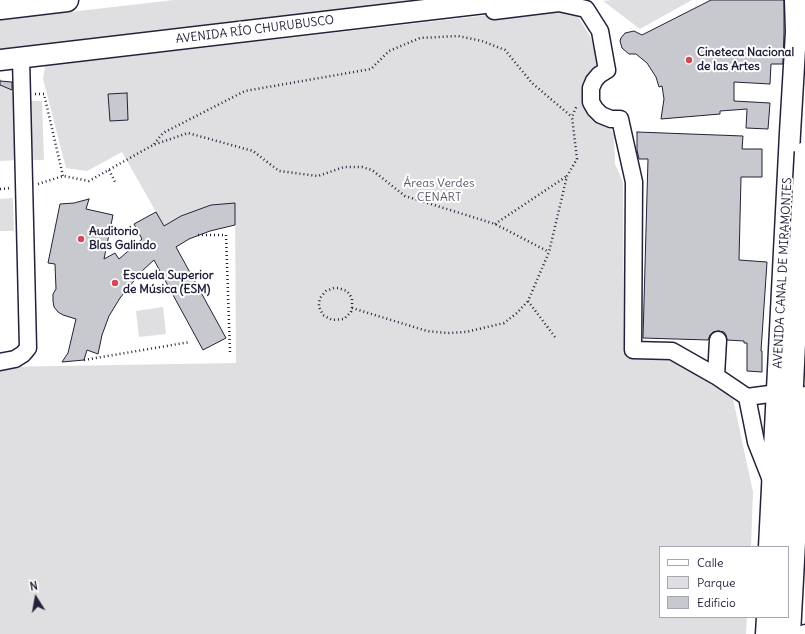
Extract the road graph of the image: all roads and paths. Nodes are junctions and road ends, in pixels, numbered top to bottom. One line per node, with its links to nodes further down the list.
1 (67, 0): 4 (highway)
2 (510, 0): 5 (main road, AVENIDA RÍO CHURUBUSCO)
3 (795, 0): 11 (main road, AVENIDA CANAL DE MIRAMONTES)
4 (0, 8)
5 (436, 9): 6 (main road, AVENIDA RÍO CHURUBUSCO); 8 (street)
6 (22, 58): 7 (main road, AVENIDA RÍO CHURUBUSCO); 9 (street)
7 (0, 60)
8 (591, 88): 10 (path); 33 (street)
9 (22, 95): 17 (path); 20 (street)
10 (572, 117): 12 (path); 18 (path)
11 (790, 133): 13 (main road); 15 (main road, AVENIDA CANAL DE MIRAMONTES)
12 (153, 145): 16 (path); 22 (path)
13 (805, 148)
14 (805, 152): 38 (main road, AVENIDA CANAL DE MIRAMONTES, bridge)
15 (797, 163): 35 (main road, AVENIDA CANAL DE MIRAMONTES)
16 (109, 170): 17 (path); 19 (path)
17 (63, 176): 20 (path)
18 (567, 176): 22 (path); 24 (path)
19 (116, 184)
20 (24, 188): 21 (path); 32 (street)
21 (0, 189)
22 (495, 224): 24 (path)
23 (198, 235): 30 (path)
24 (549, 252): 25 (path)
25 (528, 302): 26 (path); 27 (path)
26 (352, 308): 26 (path)
27 (555, 337)
28 (718, 340): 33 (street)
29 (190, 342): 31 (path)
30 (230, 352)
31 (84, 360)
32 (0, 362)
33 (716, 376): 37 (street)
34 (805, 382): 38 (main road)
35 (777, 393): 37 (street); 39 (main road, AVENIDA CANAL DE MIRAMONTES)
36 (805, 395): 42 (street)
37 (747, 397): 39 (street)
38 (792, 427): 41 (main road, AVENIDA CANAL DE MIRAMONTES)
39 (772, 481): 40 (main road, AVENIDA CANAL DE MIRAMONTES)
40 (770, 546)
41 (785, 546)
42 (793, 611): 45 (main road); 46 (street)
43 (767, 618): 44 (main road)
44 (766, 634)
45 (781, 634)
46 (792, 634)

